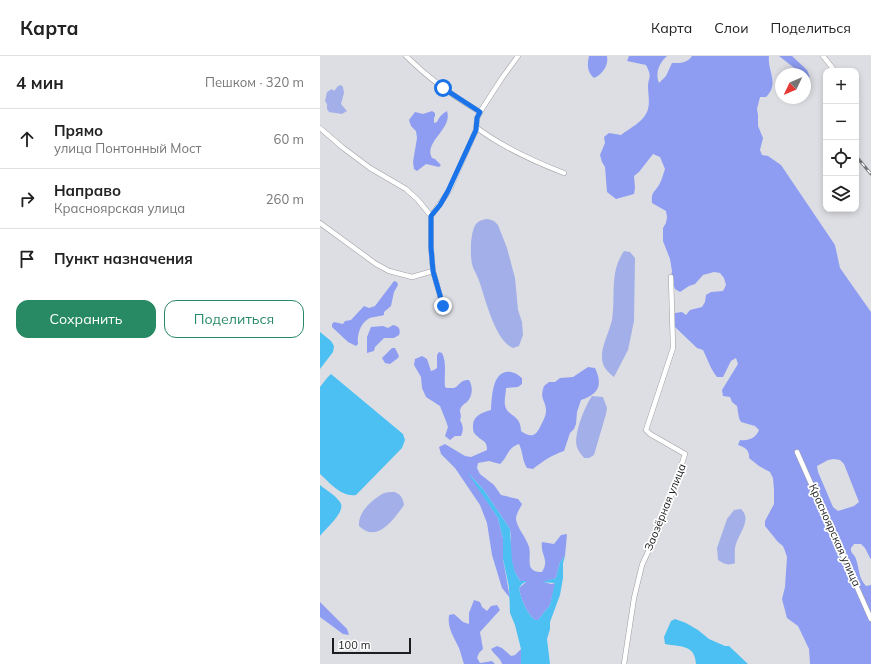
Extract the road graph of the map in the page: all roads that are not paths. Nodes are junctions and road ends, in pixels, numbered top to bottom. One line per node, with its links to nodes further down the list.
1 (406, 56): 5 (street)
2 (518, 56): 5 (street)
3 (823, 56): 4 (street)
4 (833, 68)
5 (480, 112): 7 (street)
6 (320, 128): 9 (street)
7 (477, 128): 8 (street); 9 (street)
8 (564, 173)
9 (431, 216): 11 (street)
10 (320, 223): 11 (street)
11 (433, 271): 13 (street)
12 (671, 277): 16 (street, Заозёрная улица)
13 (443, 306)
14 (797, 452): 15 (street, Красноярская улица)
15 (871, 619)
16 (624, 664)

